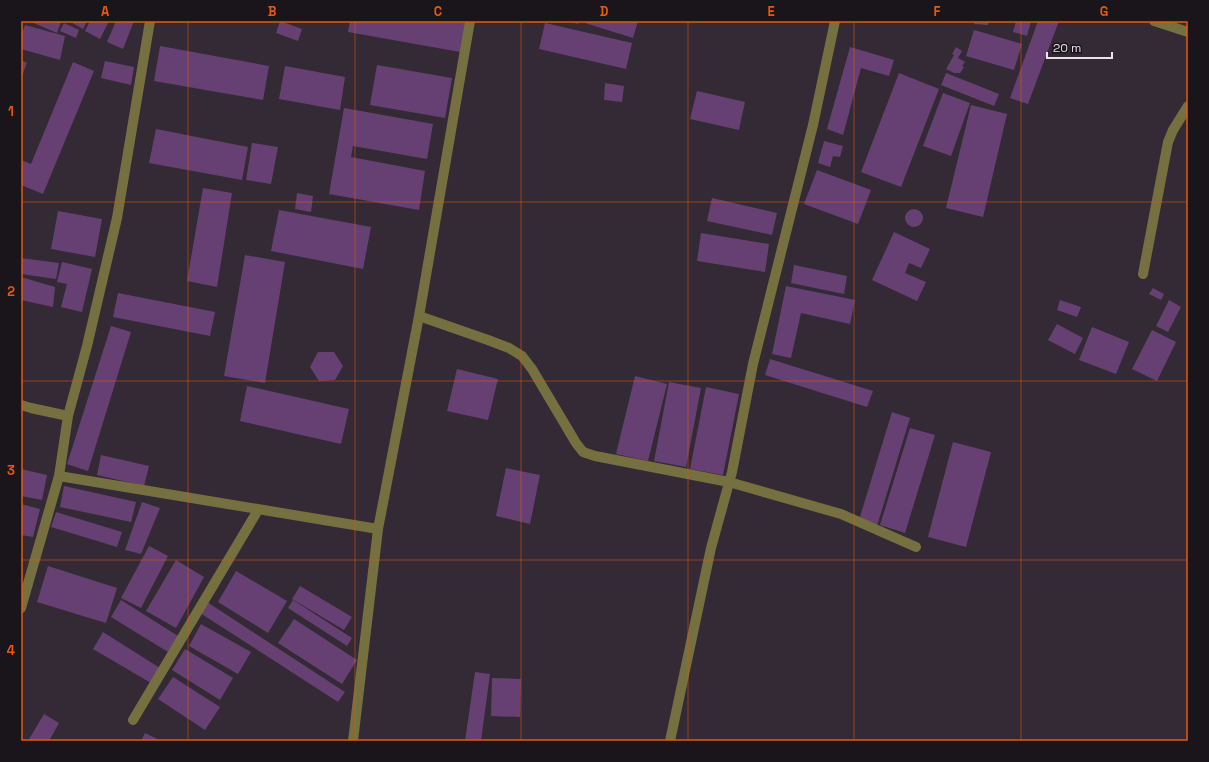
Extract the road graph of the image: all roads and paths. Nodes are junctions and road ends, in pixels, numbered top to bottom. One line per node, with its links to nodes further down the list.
1 (150, 21): 10 (street)
2 (470, 21): 8 (street)
3 (835, 21): 12 (street)
4 (1154, 21): 5 (street)
5 (1188, 32)
6 (1188, 106): 7 (street)
7 (1143, 274)
8 (420, 316): 12 (street); 14 (street)
9 (21, 405): 10 (street)
10 (68, 416): 11 (street)
11 (59, 476): 13 (street); 16 (street)
12 (729, 482): 15 (street); 19 (street)
13 (258, 510): 14 (street); 17 (street)
14 (378, 529): 18 (street)
15 (916, 547)
16 (21, 608)
17 (132, 720)
18 (353, 741)
19 (670, 741)

